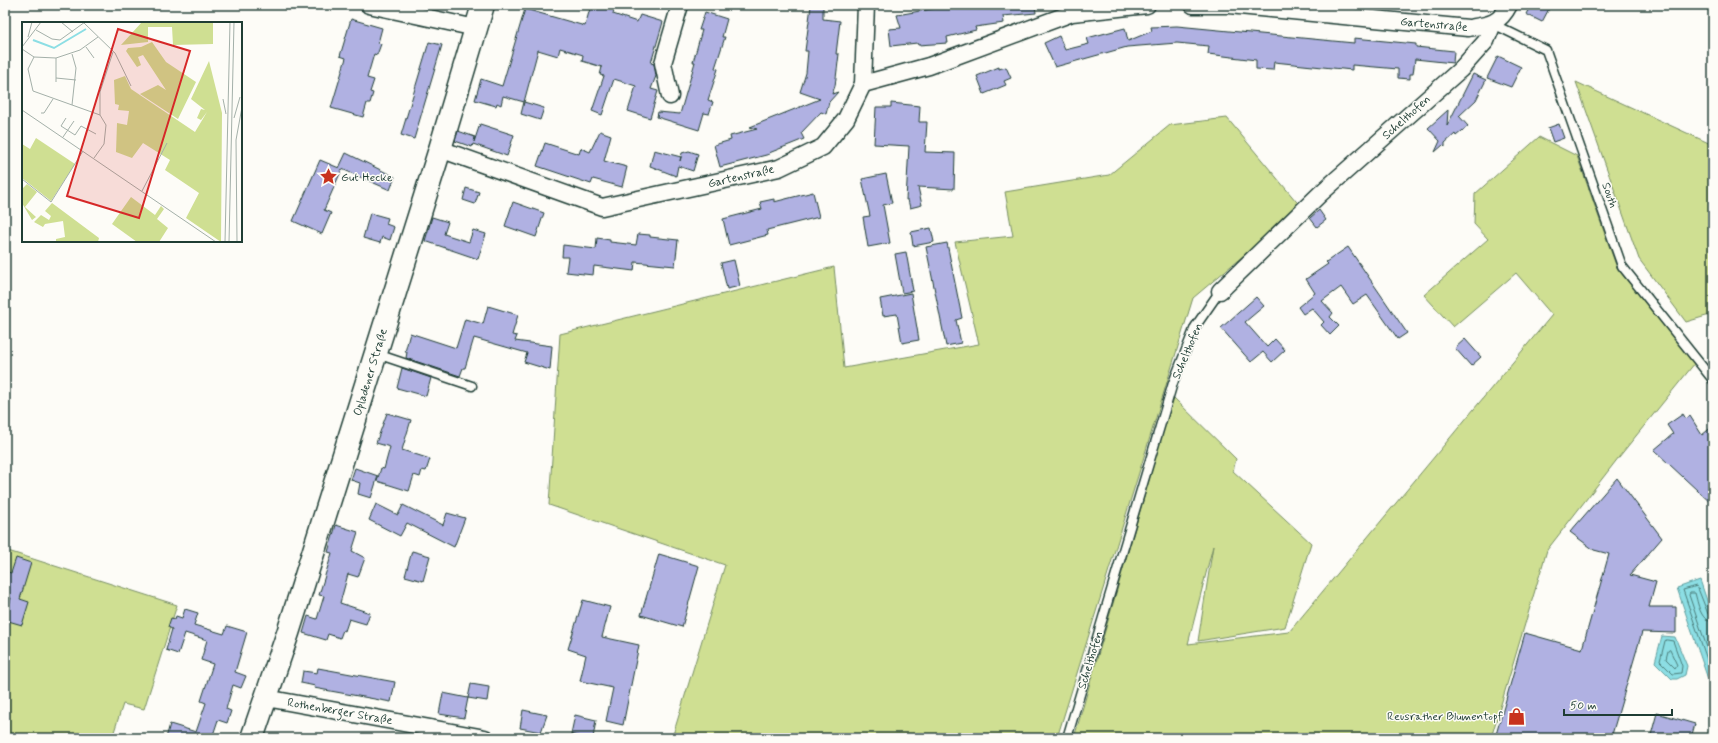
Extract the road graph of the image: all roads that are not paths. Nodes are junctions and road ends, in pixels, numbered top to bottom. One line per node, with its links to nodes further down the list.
1 (369, 5): 11 (street)
2 (483, 5): 11 (main road, Opladener Straße)
3 (680, 5): 13 (street)
4 (866, 5): 12 (street)
5 (1147, 5): 9 (street)
6 (1193, 5): 7 (street, Gartenstraße)
7 (1229, 5): 10 (street, Gartenstraße)
8 (1509, 5): 10 (street)
9 (1072, 9): 12 (street)
10 (1493, 24): 15 (street, Schelthofen); 17 (lane, South)
11 (476, 28): 14 (main road, Opladener Straße)
12 (863, 84): 14 (street, Gartenstraße)
13 (670, 96)
14 (440, 149): 16 (main road, Opladener Straße)
15 (1220, 291): 22 (lane, Schelthofen)
16 (376, 354): 18 (lane); 19 (main road, Opladener Straße)
17 (1713, 380)
18 (472, 386)
19 (266, 698): 20 (main road, Opladener Straße); 21 (street, Rothenberger Straße)
20 (252, 738)
21 (485, 738)
22 (1067, 738)

